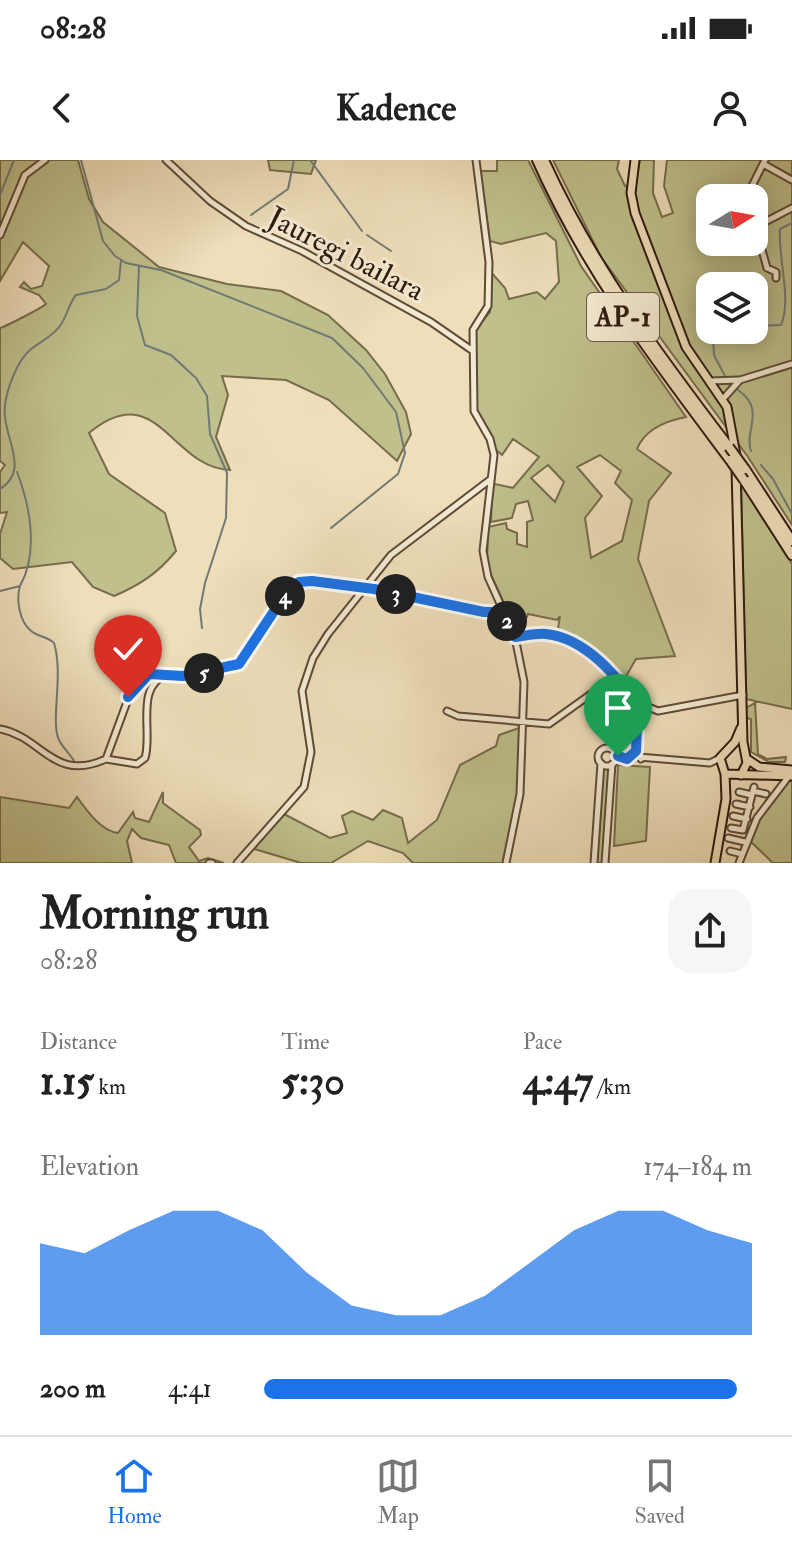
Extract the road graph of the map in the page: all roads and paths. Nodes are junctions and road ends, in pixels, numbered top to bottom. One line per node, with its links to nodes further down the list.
1 (45, 160): 12 (street)
2 (166, 160): 15 (street, Jauregi bailara)
3 (476, 160): 15 (street)
4 (537, 160): 22 (highway, AP-1, bridge)
5 (544, 160): 21 (highway, AP-1, bridge)
6 (633, 162): 18 (main road)
7 (765, 163): 8 (street); 9 (street)
8 (792, 180)
9 (754, 184)
10 (792, 208): 11 (street)
11 (768, 220)
12 (0, 235)
13 (764, 256): 14 (street)
14 (776, 278)
15 (473, 351): 20 (street)
16 (792, 364): 17 (street)
17 (740, 380): 18 (street); 19 (street)
18 (710, 381): 19 (main road)
19 (723, 399): 28 (main road)
20 (492, 479): 23 (street); 24 (street)
21 (792, 541)
22 (792, 555)
23 (365, 588): 24 (street); 26 (street); 60 (street)
24 (503, 612): 25 (street)
25 (515, 637): 27 (street); 31 (street)
26 (169, 675): 38 (street); 38 (street)
27 (617, 684): 29 (street); 31 (street)
28 (743, 695): 29 (street); 32 (main road)
29 (642, 706): 35 (street)
30 (447, 711): 31 (street)
31 (525, 722): 61 (street)
32 (743, 723): 34 (main road); 36 (main road)
33 (0, 729): 38 (street)
34 (729, 749): 36 (main road); 37 (main road)
35 (636, 751): 39 (street); 40 (street)
36 (746, 757): 44 (main road); 46 (main road)
37 (720, 758): 42 (street); 43 (main road)
38 (106, 759)
39 (618, 759): 40 (street); 41 (street); 41 (street); 63 (street)
40 (642, 760): 42 (street)
41 (601, 763): 62 (street)
42 (710, 763): 43 (street)
43 (724, 773): 46 (main road); 51 (main road)
44 (791, 774): 45 (main road); 47 (street)
45 (772, 775): 46 (main road); 47 (street)
46 (739, 776): 51 (main road)
47 (779, 785): 50 (street)
48 (753, 791): 49 (street); 50 (street); 53 (street)
49 (739, 792)
50 (768, 796): 53 (street); 57 (street)
51 (726, 799): 64 (main road)
52 (736, 804): 53 (street)
53 (748, 814): 54 (street); 55 (street)
54 (733, 816)
55 (731, 828)
56 (728, 838): 57 (street)
57 (745, 842): 59 (street)
58 (730, 851): 59 (street)
59 (742, 854): 65 (street)
60 (237, 863)
61 (506, 863)
62 (594, 863)
63 (605, 863)
64 (718, 863)
65 (739, 863)

